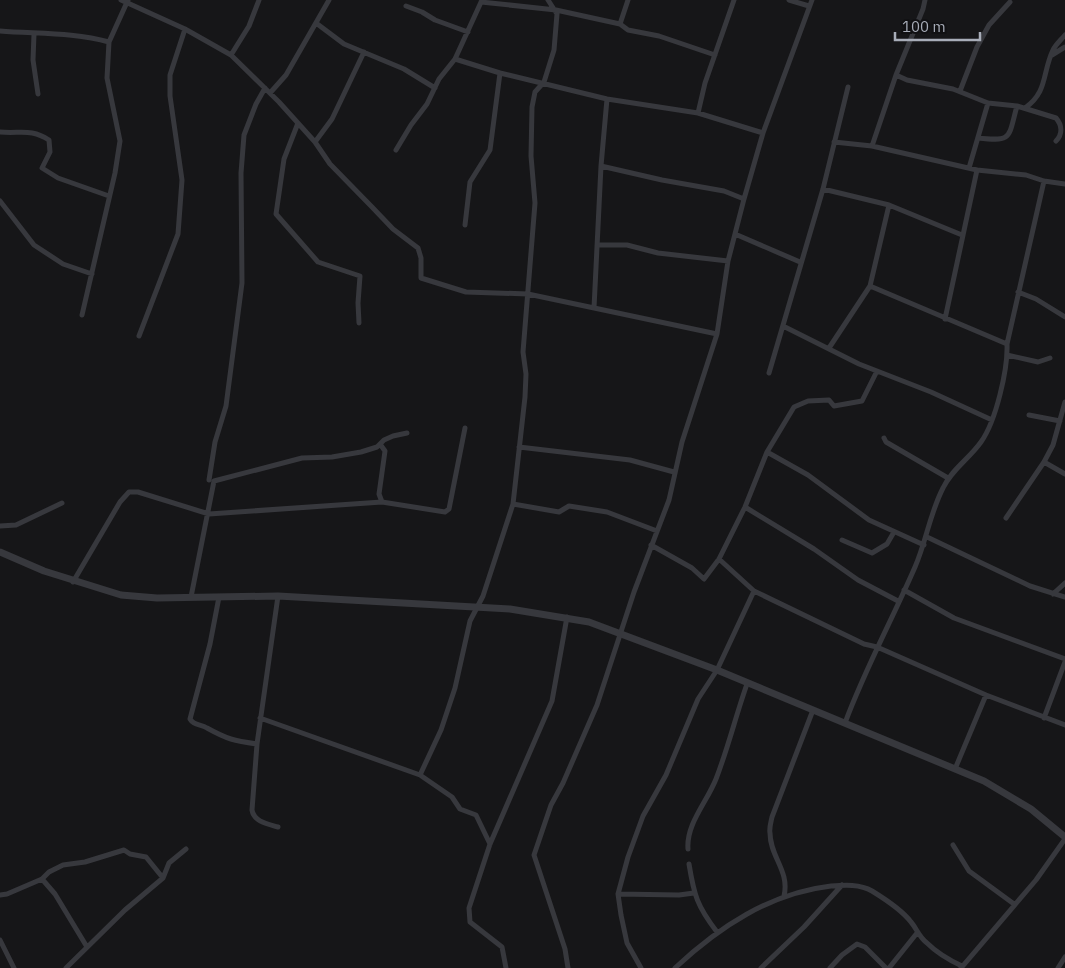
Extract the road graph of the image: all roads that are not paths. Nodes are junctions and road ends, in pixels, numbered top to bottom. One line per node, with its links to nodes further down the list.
1 (120, 0): 11 (street)
2 (259, 0): 26 (street)
3 (329, 0): 16 (street)
4 (548, 0): 15 (street)
5 (628, 0): 17 (street)
6 (734, 0): 27 (street)
7 (789, 0): 14 (street)
8 (812, 0): 14 (street)
9 (925, 0): 31 (street)
10 (481, 1): 15 (street); 20 (street)
11 (127, 2): 18 (street); 23 (street)
12 (1010, 2): 36 (street)
13 (406, 6): 20 (street)
14 (810, 6): 46 (street)
15 (556, 10): 17 (street); 32 (street)
16 (316, 22): 25 (street); 37 (street)
17 (620, 24): 27 (street)
18 (185, 28): 26 (street); 80 (street)
19 (0, 31): 21 (street)
20 (468, 32): 29 (street)
21 (34, 34): 23 (street); 38 (street)
22 (1065, 35): 28 (street)
23 (109, 42): 59 (street)
24 (1065, 47): 28 (street)
25 (364, 52): 35 (street); 49 (street)
26 (231, 55): 34 (street)
27 (715, 55): 43 (street)
28 (1050, 58): 42 (street)
29 (454, 59): 30 (street); 35 (street)
30 (500, 73): 32 (street); 63 (street)
31 (896, 75): 36 (street); 51 (street)
32 (544, 82): 39 (street); 72 (street)
33 (848, 87): 50 (street)
34 (265, 88): 37 (street); 101 (street)
35 (435, 88): 52 (street)
36 (960, 91): 40 (street)
37 (270, 92): 44 (street)
38 (38, 94)
39 (607, 99): 43 (street); 53 (street)
40 (988, 103): 41 (street); 47 (street)
41 (1017, 106): 42 (street); 47 (street)
42 (1025, 108): 48 (street)
43 (698, 112): 46 (street)
44 (298, 123): 49 (street); 77 (street)
45 (0, 132): 59 (street)
46 (763, 133): 60 (street)
47 (978, 138): 54 (street)
48 (1056, 141)
49 (315, 142): 72 (street)
50 (834, 142): 51 (street); 58 (street)
51 (872, 146): 54 (street)
52 (396, 150)
53 (601, 166): 60 (street); 66 (street)
54 (969, 168): 55 (street)
55 (977, 170): 56 (street); 65 (street)
56 (1044, 181): 57 (street); 71 (street)
57 (1065, 184)
58 (823, 189): 62 (street); 68 (street)
59 (109, 196): 69 (street)
60 (744, 198): 64 (street)
61 (0, 201): 69 (street)
62 (888, 205): 65 (street); 70 (street)
63 (465, 226)
64 (735, 234): 67 (street); 68 (street)
65 (962, 235): 76 (street)
66 (597, 245): 67 (street); 73 (street)
67 (728, 261): 79 (street)
68 (800, 262): 78 (street)
69 (92, 274): 74 (street)
70 (870, 286): 76 (street); 82 (street)
71 (1018, 292): 75 (street); 81 (street)
72 (528, 294): 73 (street); 95 (street)
73 (594, 308): 79 (street)
74 (82, 315)
75 (1065, 317)
76 (945, 319): 81 (street)
77 (359, 323)
78 (783, 326): 82 (street); 86 (street)
79 (716, 334): 98 (street)
80 (140, 336)
81 (1007, 344): 83 (street)
82 (830, 348): 85 (street)
83 (1007, 355): 84 (street); 89 (street)
84 (1050, 358)
85 (877, 371): 89 (street); 96 (street)
86 (770, 373)
87 (1065, 402): 90 (street)
88 (1029, 415): 90 (street)
89 (992, 420): 100 (street)
90 (1060, 421): 97 (street)
91 (465, 428): 102 (street)
92 (407, 433): 94 (street)
93 (884, 438): 100 (street)
94 (379, 446): 102 (street); 106 (street)
95 (520, 448): 98 (street); 104 (street)
96 (767, 452): 105 (street); 110 (street)
97 (1044, 462): 99 (street); 107 (street)
98 (674, 472): 109 (street)
99 (1065, 474)
100 (948, 478): 111 (street)
101 (209, 480)
102 (382, 502): 106 (street)
103 (62, 503): 108 (street)
104 (513, 504): 109 (street); 127 (street)
105 (745, 507): 116 (street); 126 (street)
106 (208, 514): 117 (street); 122 (street)
107 (1006, 518)
108 (0, 526)
109 (657, 531): 113 (street)
110 (894, 532): 112 (street); 114 (street)
111 (927, 537): 114 (street); 121 (street)
112 (842, 540)
113 (651, 545): 116 (street); 129 (street)
114 (924, 545): 119 (street)
115 (0, 552): 117 (street)
116 (719, 559): 120 (street)
117 (73, 582): 122 (street)
118 (1065, 583): 121 (street)
119 (904, 590): 126 (street); 131 (street)
120 (754, 591): 130 (street); 132 (street)
121 (1053, 594): 125 (street)
122 (191, 596): 124 (street)
123 (278, 596): 124 (street); 127 (street); 136 (street)
124 (219, 597): 140 (street)
125 (1065, 597)
126 (898, 601): 130 (street)
127 (476, 608): 128 (street); 142 (street)
128 (567, 617): 129 (street); 145 (street)
129 (620, 633): 132 (street); 167 (street)
130 (877, 647): 134 (street); 138 (street)
131 (1065, 661): 137 (street)
132 (717, 670): 133 (street); 154 (street)
133 (746, 684): 135 (street); 148 (street)
134 (986, 695): 137 (street); 141 (street)
135 (813, 710): 138 (street); 156 (street)
136 (260, 718): 140 (street); 142 (street)
137 (1044, 718): 139 (street)
138 (845, 723): 141 (street)
139 (1065, 725)
140 (257, 744): 143 (street)
141 (955, 769): 144 (street)
142 (420, 775): 145 (street)
143 (278, 827)
144 (1065, 838): 157 (street)
145 (490, 844): 166 (street)
146 (953, 845): 157 (street)
147 (186, 849): 150 (street)
148 (688, 849)
149 (689, 864): 153 (street)
150 (163, 878): 151 (street); 161 (street)
151 (42, 879): 155 (street); 161 (street)
152 (842, 885): 156 (street); 159 (street); 170 (street)
153 (694, 893): 154 (street); 158 (street)
154 (618, 894): 168 (street)
155 (0, 895)
156 (784, 896): 158 (street)
157 (1014, 904): 163 (street)
158 (717, 932): 169 (street)
159 (917, 933): 163 (street); 172 (street)
160 (0, 940): 164 (street)
161 (87, 947): 165 (street)
162 (1065, 957): 173 (street)
163 (961, 967)
164 (14, 968)
165 (66, 968)
166 (506, 968)
167 (568, 968)
168 (642, 968)
169 (675, 968)
170 (761, 968)
171 (830, 968): 172 (street)
172 (888, 968)
173 (1058, 968)

